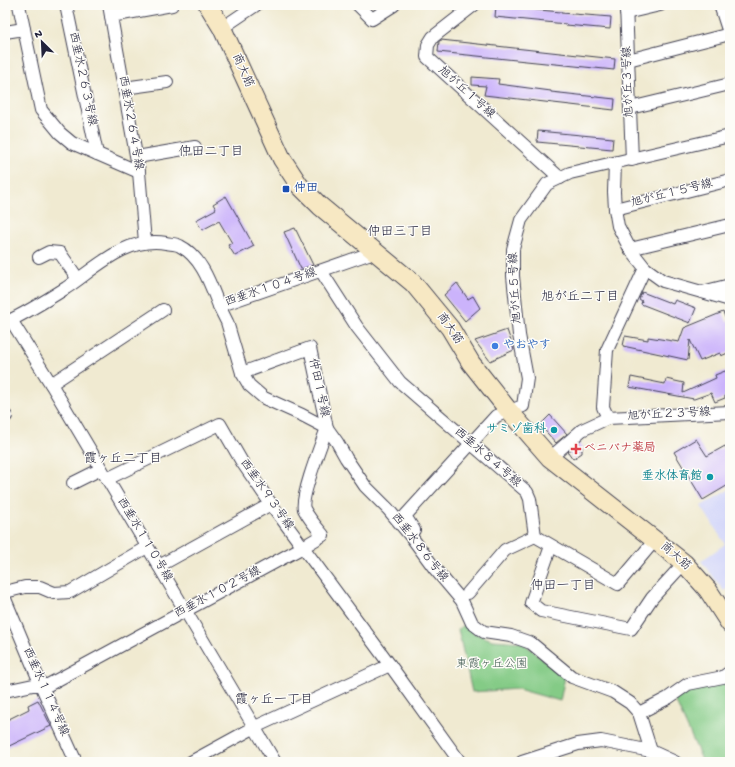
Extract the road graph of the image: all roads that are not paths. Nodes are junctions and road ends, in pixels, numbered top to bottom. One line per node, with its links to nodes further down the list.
1 (19, 5): 14 (street)
2 (66, 5): 24 (street, 西垂水２６３号線)
3 (172, 5): 12 (street)
4 (208, 5): 13 (street, 商大筋)
5 (256, 5): 13 (street)
6 (358, 5): 7 (street)
7 (394, 5)
8 (474, 5): 29 (street, 旭が丘１号線)
9 (660, 5): 11 (street)
10 (720, 5): 16 (street)
11 (626, 9): 17 (street, 旭が丘３号線)
12 (110, 11): 20 (street, 西垂水２６４号線)
13 (222, 28): 35 (street, 商大筋)
14 (24, 30): 15 (street); 24 (street)
15 (5, 32)
16 (730, 35): 17 (street)
17 (628, 60): 21 (street, 旭が丘３号線)
18 (167, 82): 20 (street)
19 (730, 84): 21 (street)
20 (124, 88): 25 (street, 西垂水２６４号線)
21 (630, 108): 26 (street, 旭が丘３号線)
22 (730, 136): 26 (street, 旭が丘５号線)
23 (195, 147): 25 (street)
24 (97, 154): 28 (street)
25 (137, 157): 28 (street, 西垂水２６４号線)
26 (632, 160): 27 (street, 旭が丘５号線)
27 (615, 163): 29 (street, 旭が丘５号線); 31 (street)
28 (139, 172): 33 (street, 西垂水２６４号線)
29 (560, 178): 48 (street, 旭が丘５号線)
30 (730, 180): 31 (street, 旭が丘１５号線)
31 (615, 209): 34 (street)
32 (730, 225): 34 (street)
33 (145, 242): 39 (street, 西垂水１０４号線); 43 (street, 西垂水１０４号線)
34 (630, 249): 37 (street)
35 (374, 252): 38 (street, 西垂水１０４号線); 48 (street, 商大筋)
36 (38, 257): 39 (street)
37 (645, 268): 41 (street); 50 (street)
38 (321, 271): 43 (street, 西垂水１０４号線); 52 (street, 西垂水８４号線)
39 (78, 279): 45 (street, 西垂水１０４号線)
40 (730, 285): 41 (street)
41 (701, 292): 42 (street)
42 (730, 300)
43 (219, 306): 46 (street, 西垂水８６号線)
44 (163, 310): 47 (street)
45 (8, 321): 47 (street, 西垂水１１０号線)
46 (242, 373): 51 (street, 西垂水８６号線); 51 (street, 仲田１号線)
47 (51, 384): 54 (street, 西垂水１１０号線)
48 (509, 411): 52 (street); 53 (street, 商大筋)
49 (730, 412): 50 (street, 旭が丘２３号線)
50 (608, 418): 53 (street)
51 (327, 428): 61 (street, 西垂水１０２号線); 64 (street, 西垂水８６号線)
52 (471, 444): 57 (street, 西垂水８４号線); 64 (street)
53 (550, 458): 58 (street, 商大筋)
54 (104, 474): 55 (street); 56 (street, 西垂水９３号線); 60 (street, 西垂水１１０号線)
55 (73, 483)
56 (271, 504): 61 (street, 西垂水９３号線); 63 (street)
57 (534, 536): 59 (street); 66 (street)
58 (655, 540): 59 (street); 62 (street, 商大筋)
59 (551, 546): 62 (street)
60 (147, 547): 63 (street, 西垂水１１０号線); 65 (street)
61 (303, 547): 68 (street, 西垂水１０２号線); 70 (street, 西垂水９３号線)
62 (684, 563): 69 (street, 商大筋)
63 (159, 566): 68 (street, 西垂水１１０号線)
64 (435, 569): 74 (street, 西垂水８６号線)
65 (5, 592)
66 (468, 593)
67 (5, 599): 72 (street, 西垂水１１４号線)
68 (185, 610): 72 (street, 西垂水１０２号線); 75 (street, 西垂水１１０号線)
69 (730, 624)
70 (390, 665): 75 (street); 80 (street, 西垂水９３号線)
71 (730, 672): 74 (street)
72 (41, 685): 73 (street, 西垂水１０２号線); 77 (street, 西垂水１１４号線)
73 (5, 690)
74 (639, 713): 76 (street)
75 (255, 727): 78 (street); 79 (street, 西垂水１１０号線)
76 (651, 751): 81 (street); 82 (street)
77 (76, 762)
78 (191, 762)
79 (275, 762)
80 (460, 762)
81 (522, 762)
82 (675, 762)

